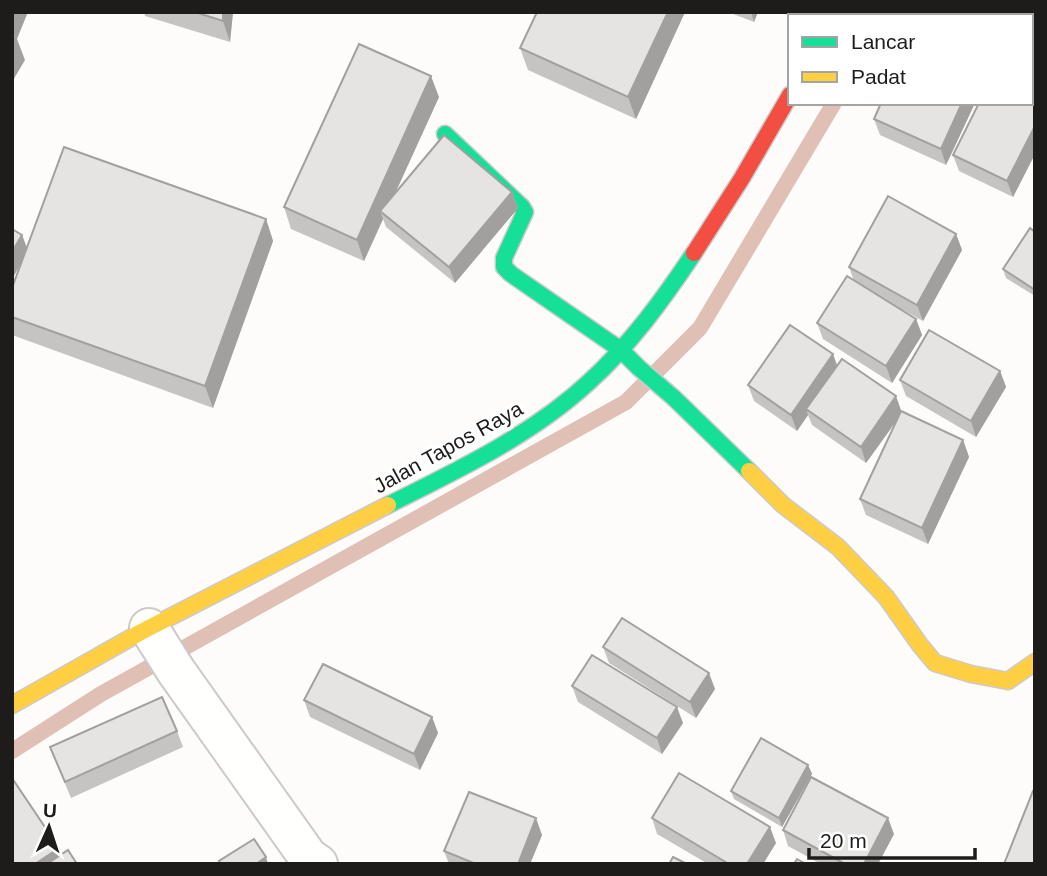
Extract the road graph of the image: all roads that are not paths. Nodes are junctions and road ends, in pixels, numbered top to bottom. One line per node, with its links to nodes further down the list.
1 (788, 99): 3 (main road, Jalan Tapos Raya)
2 (445, 134): 3 (main road)
3 (621, 350): 4 (main road, Jalan Tapos Raya); 5 (main road)
4 (161, 648): 6 (main road, Jalan Tapos Raya); 7 (street)
5 (1035, 662)
6 (12, 705)
7 (308, 862)

